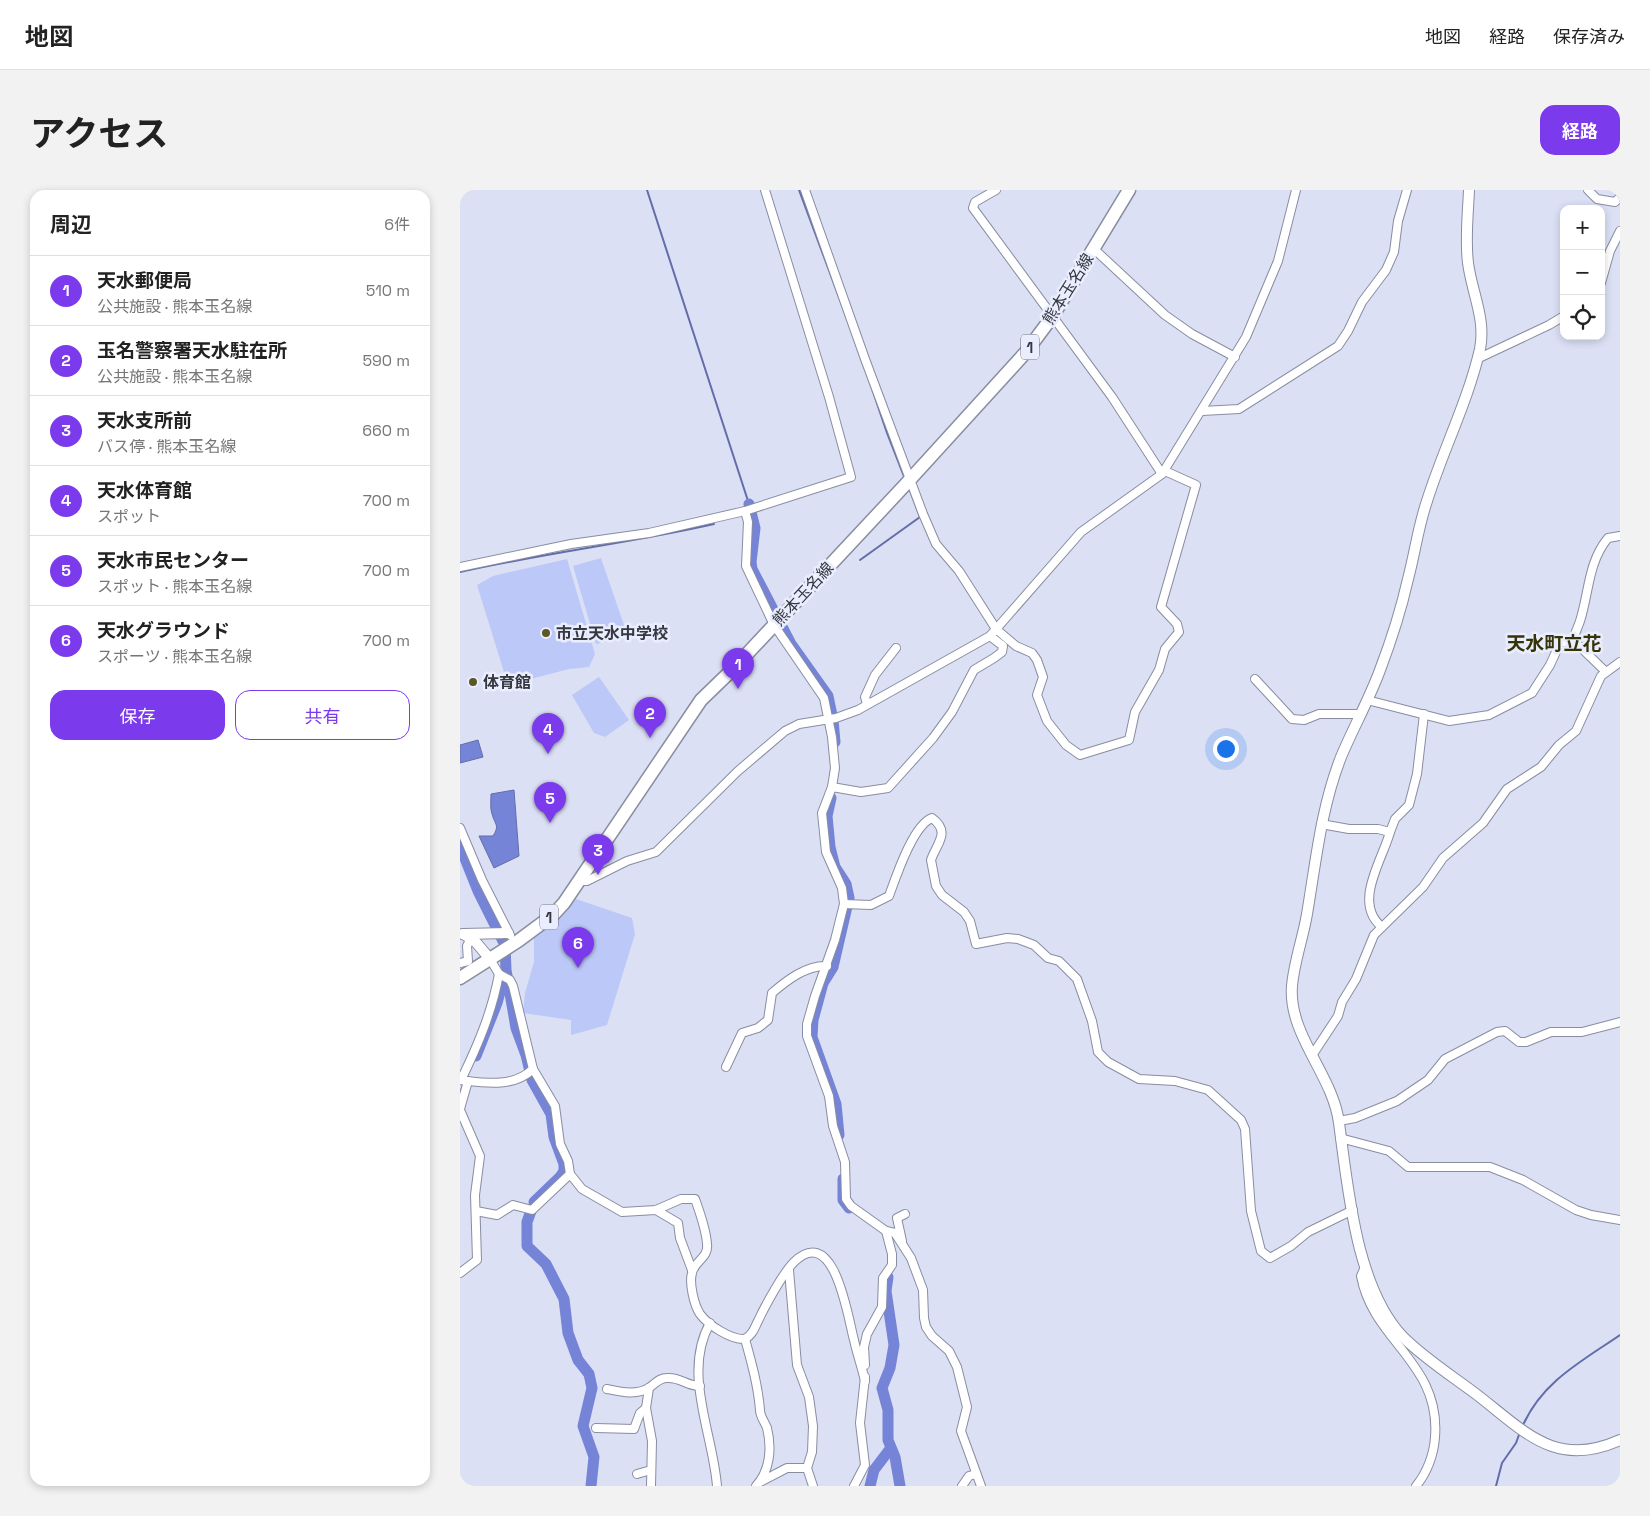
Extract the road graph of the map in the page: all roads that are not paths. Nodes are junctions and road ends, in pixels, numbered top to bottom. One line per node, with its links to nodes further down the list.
1 (765, 190): 20 (street)
2 (805, 190): 19 (street)
3 (996, 190): 13 (street)
4 (1129, 190): 11 (main road, 熊本玉名線 / 1)
5 (1296, 190): 15 (street)
6 (1407, 190): 17 (street)
7 (1469, 190): 16 (street)
8 (1588, 190): 9 (street)
9 (1620, 198)
10 (1620, 231): 12 (street)
11 (1094, 248): 13 (main road, 熊本玉名線 / 1); 15 (street)
12 (1605, 269)
13 (1052, 317): 18 (street); 19 (main road, 熊本玉名線 / 1)
14 (1560, 319): 16 (street)
15 (1235, 357): 17 (street)
16 (1477, 359): 31 (street)
17 (1202, 411): 18 (street)
18 (1164, 473): 24 (street); 24 (street)
19 (905, 485): 23 (main road, 熊本玉名線 / 1); 24 (street)
20 (749, 510): 22 (street); 23 (street)
21 (1620, 536): 26 (street)
22 (460, 568)
23 (779, 620): 35 (street); 40 (main road, 熊本玉名線 / 1)
24 (996, 629): 25 (street)
25 (990, 636): 32 (street); 36 (street)
26 (1573, 640): 29 (street); 34 (street)
27 (896, 648): 32 (street)
28 (1620, 662): 29 (street)
29 (1605, 671): 42 (street)
30 (1255, 679): 33 (street)
31 (1367, 700): 33 (street); 34 (street)
32 (867, 704): 35 (street)
33 (1361, 714): 37 (street)
34 (1424, 714): 39 (street)
35 (832, 719): 36 (street); 40 (street)
36 (833, 787): 41 (street)
37 (1321, 824): 39 (street); 50 (street)
38 (460, 828): 44 (street)
39 (1390, 832): 42 (street)
40 (580, 881): 44 (main road, 熊本玉名線 / 1)
41 (846, 904): 46 (street); 59 (street)
42 (1382, 927): 50 (street)
43 (465, 935): 44 (street); 44 (street); 45 (street)
44 (503, 942): 47 (street); 48 (main road, 熊本玉名線 / 1)
45 (460, 963)
46 (827, 966): 51 (street); 63 (street)
47 (500, 974): 52 (street); 53 (street)
48 (460, 978)
49 (1620, 1022): 55 (street)
50 (1313, 1054): 55 (street)
51 (726, 1067)
52 (530, 1071): 53 (street); 57 (street)
53 (463, 1080): 54 (street)
54 (460, 1109): 60 (street)
55 (1339, 1121): 56 (street)
56 (1340, 1138): 59 (street); 62 (street)
57 (570, 1174): 58 (street); 60 (street)
58 (656, 1210): 66 (street); 66 (street)
59 (1352, 1210): 65 (street)
60 (476, 1211): 68 (street)
61 (905, 1214): 64 (street)
62 (1620, 1220)
63 (886, 1231): 64 (street); 71 (street)
64 (903, 1246): 81 (street)
65 (1365, 1267): 77 (street); 89 (street)
66 (692, 1270): 69 (street)
67 (789, 1270): 70 (street); 71 (street); 78 (street)
68 (460, 1273)
69 (710, 1323): 70 (street); 72 (street)
70 (745, 1339): 82 (street)
71 (865, 1381): 86 (street)
72 (700, 1386): 73 (street); 84 (street)
73 (649, 1388): 74 (street); 75 (street)
74 (607, 1389)
75 (646, 1408): 76 (street); 79 (street)
76 (596, 1428)
77 (1620, 1440)
78 (807, 1468): 82 (street); 85 (street)
79 (652, 1470): 80 (street); 83 (street)
80 (637, 1474)
81 (976, 1474): 87 (street); 88 (street)
82 (758, 1484)
83 (651, 1486)
84 (717, 1486)
85 (813, 1486)
86 (854, 1486)
87 (962, 1486)
88 (981, 1486)
89 (1416, 1486)

